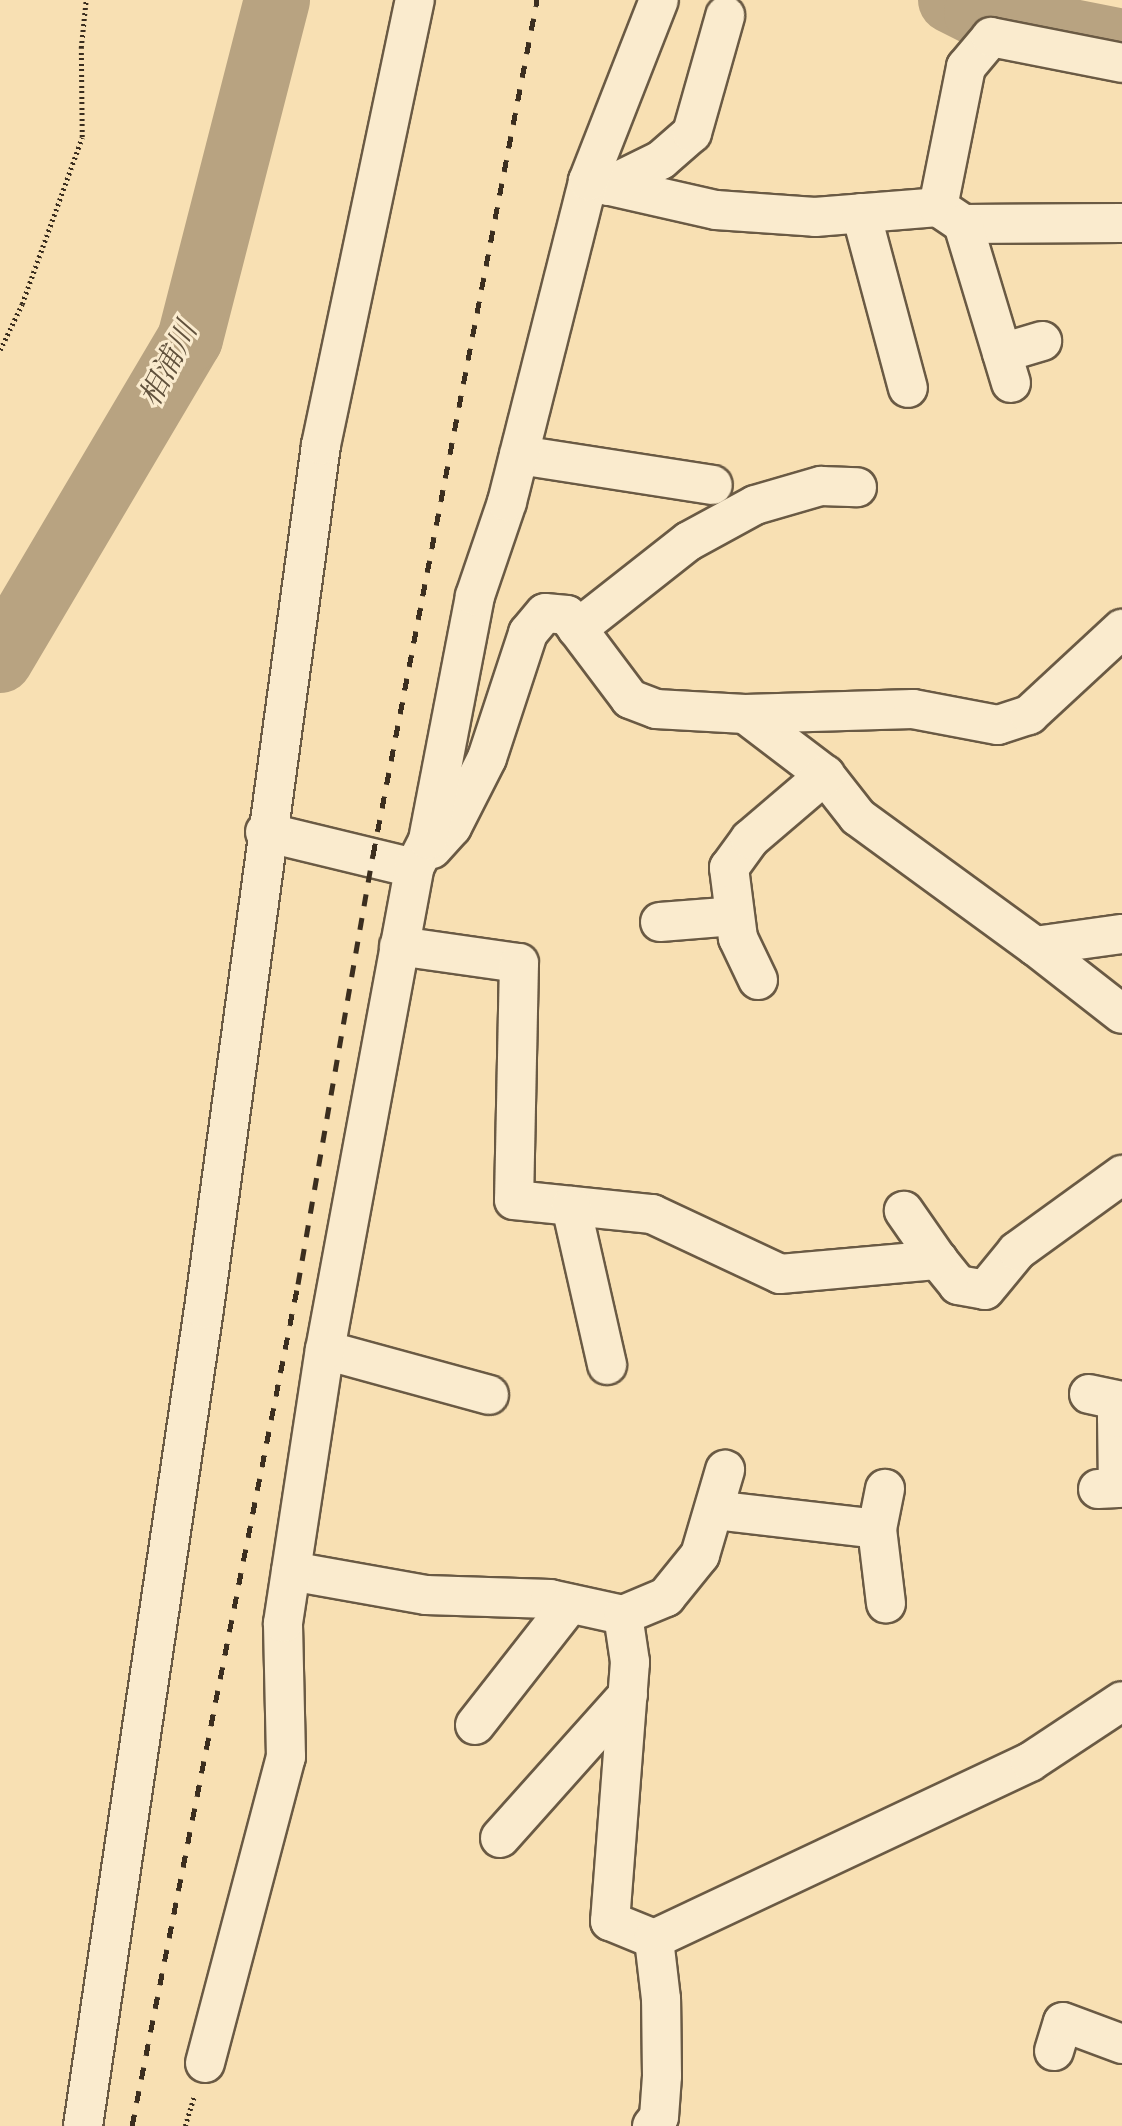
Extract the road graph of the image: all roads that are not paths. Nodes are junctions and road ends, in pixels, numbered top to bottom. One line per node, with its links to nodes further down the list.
1 (415, 0): 18 (street)
2 (659, 0): 5 (street)
3 (725, 16): 5 (street)
4 (1122, 63): 7 (street)
5 (598, 183): 6 (street); 11 (street)
6 (861, 213): 7 (street); 10 (street)
7 (951, 216): 8 (street); 9 (street)
8 (1122, 223)
9 (1042, 341)
10 (908, 387)
11 (519, 455): 12 (street); 19 (street)
12 (713, 485)
13 (857, 487): 14 (street)
14 (577, 629): 16 (street); 19 (street)
15 (1122, 629): 16 (street)
16 (745, 714): 17 (street)
17 (825, 775): 20 (street); 24 (street)
18 (265, 832): 19 (street); 53 (street)
19 (414, 868): 23 (street)
20 (734, 916): 21 (street); 25 (street)
21 (660, 922)
22 (1122, 934): 24 (street)
23 (399, 946): 28 (street); 31 (street)
24 (1035, 946): 26 (street)
25 (758, 980)
26 (1122, 1014)
27 (1122, 1175): 30 (street)
28 (571, 1206): 30 (street); 32 (street)
29 (904, 1210): 30 (street)
30 (938, 1260)
31 (325, 1350): 33 (street); 40 (street)
32 (607, 1365)
33 (489, 1395)
34 (1122, 1413): 37 (street)
35 (725, 1470): 38 (street)
36 (886, 1489): 39 (street)
37 (1098, 1489)
38 (714, 1510): 39 (street); 43 (street)
39 (877, 1529): 41 (street)
40 (291, 1571): 42 (street); 51 (street)
41 (886, 1603)
42 (570, 1604): 43 (street); 46 (street)
43 (623, 1615): 44 (street)
44 (628, 1695): 47 (street); 48 (street)
45 (1122, 1702): 48 (street)
46 (475, 1724)
47 (500, 1838)
48 (654, 1939): 52 (street)
49 (1122, 2044): 50 (street)
50 (1054, 2052)
51 (205, 2063)
52 (664, 2123)
53 (83, 2126)

